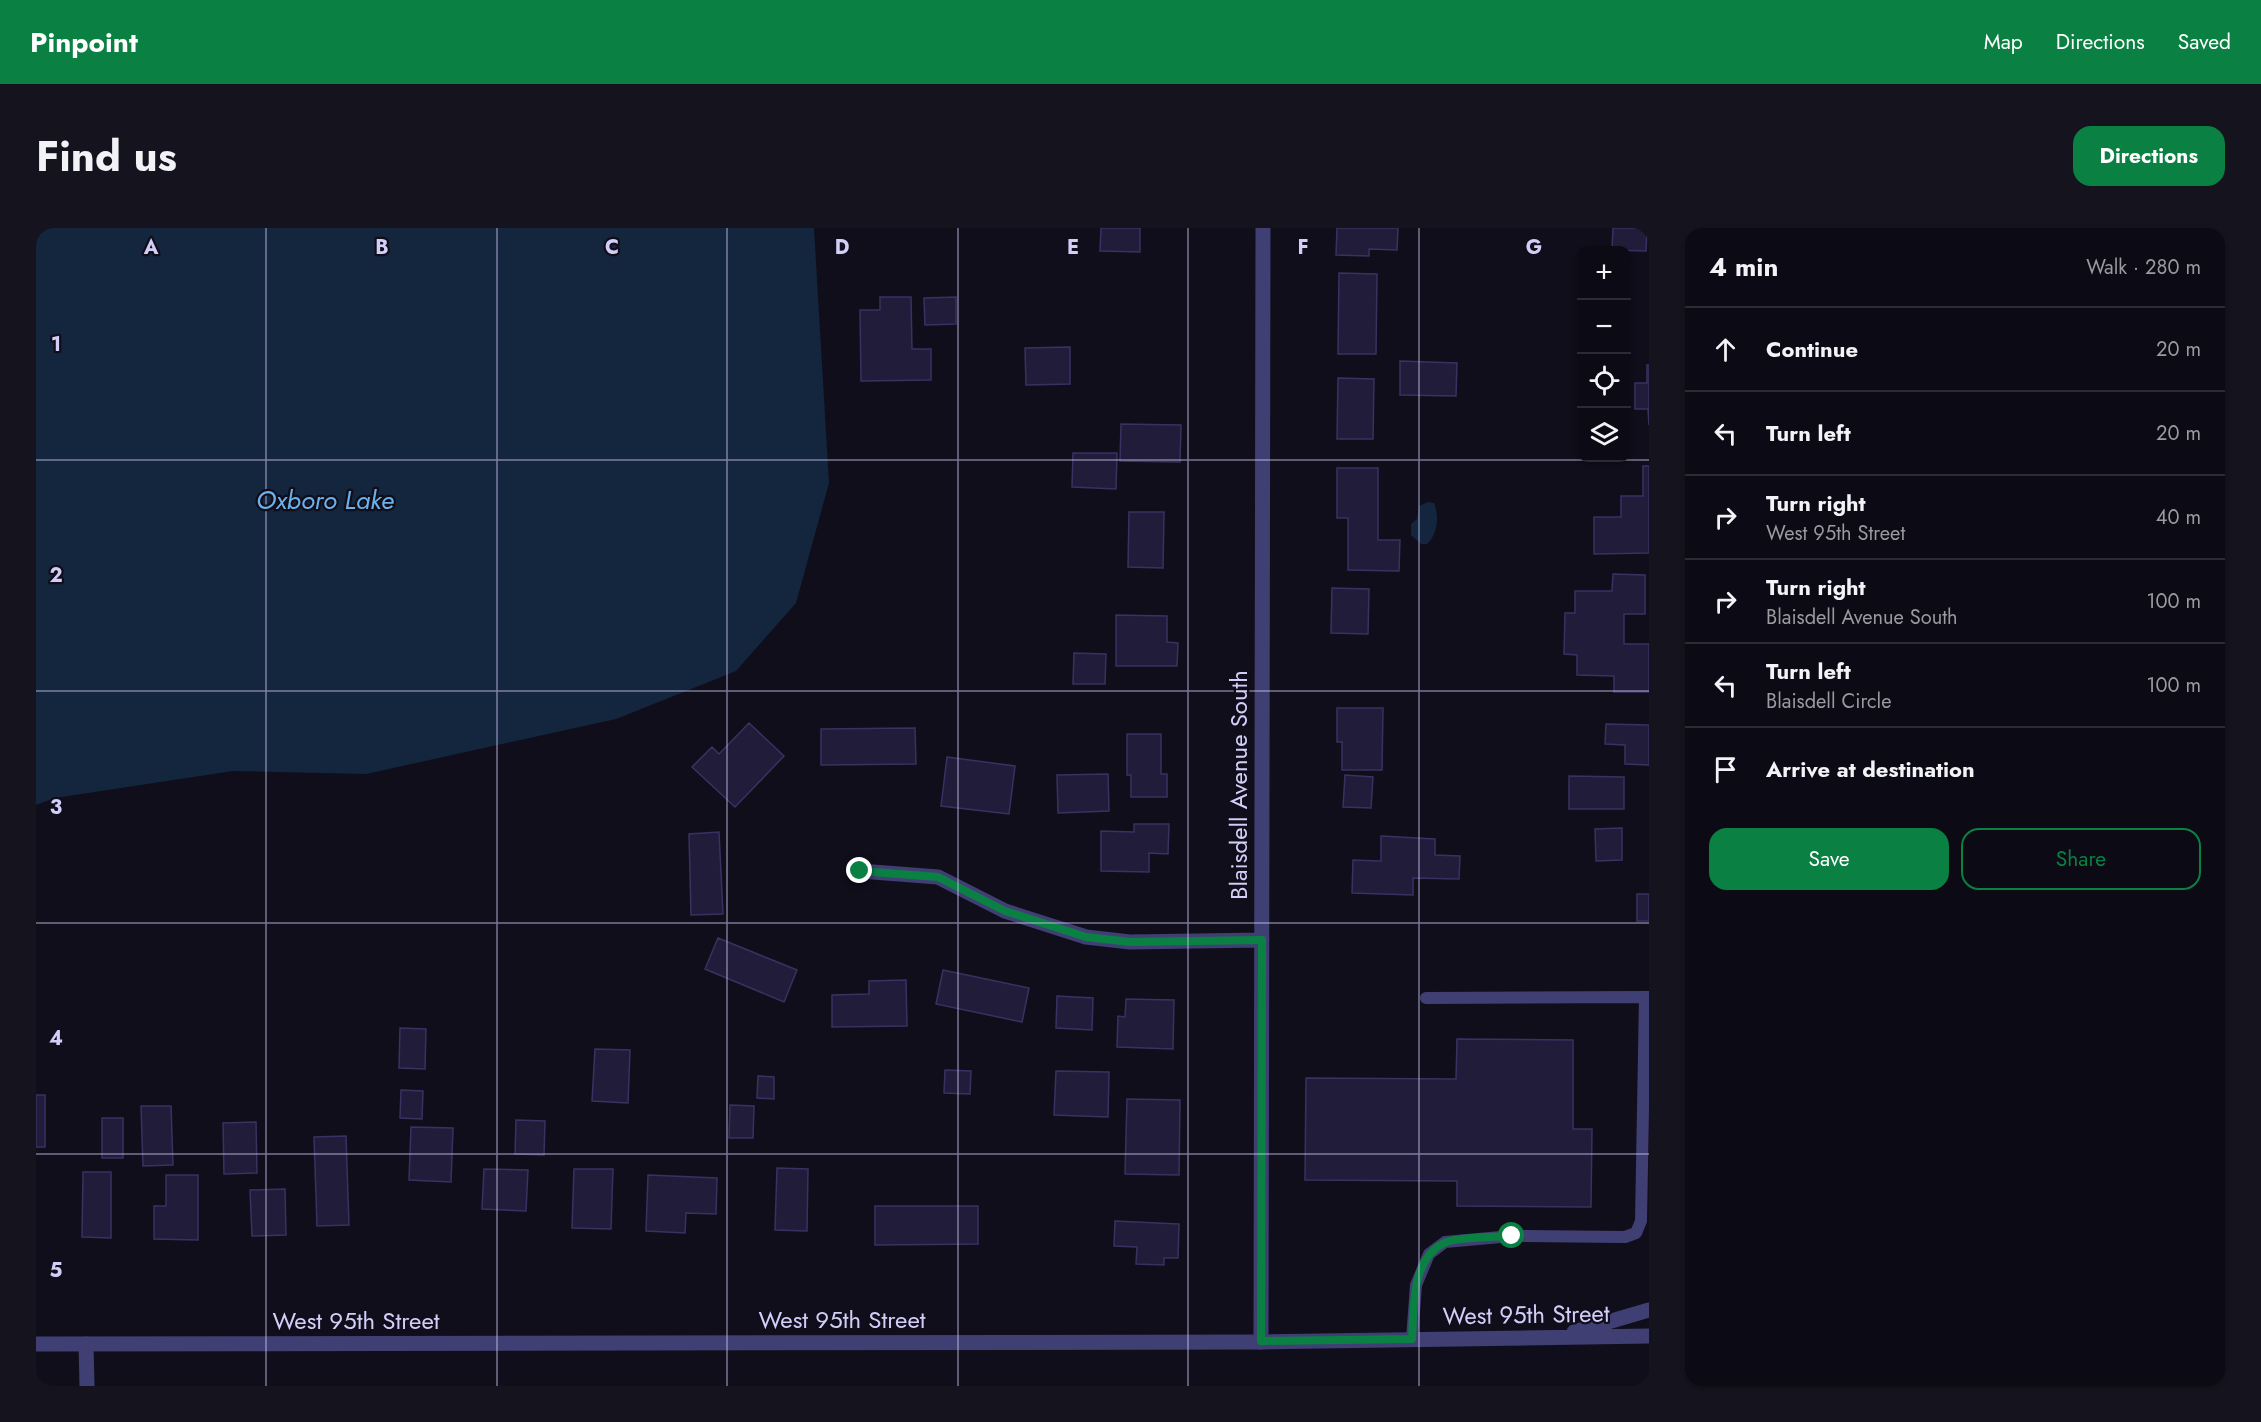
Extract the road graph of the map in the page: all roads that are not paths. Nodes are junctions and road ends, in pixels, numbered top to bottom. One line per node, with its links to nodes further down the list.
1 (1263, 228): 3 (street, Blaisdell Avenue South)
2 (860, 871): 3 (street)
3 (1262, 940): 10 (street, Blaisdell Avenue South)
4 (1647, 997): 5 (lane); 9 (lane)
5 (1426, 998)
6 (1649, 1310): 8 (street)
7 (1649, 1336): 8 (street, West 95th Street)
8 (1554, 1337): 9 (street, West 95th Street)
9 (1412, 1339): 10 (street, West 95th Street)
10 (1261, 1341): 12 (street, West 95th Street)
11 (36, 1344): 12 (street, West 95th Street)
12 (87, 1344): 13 (street)
13 (87, 1386)

